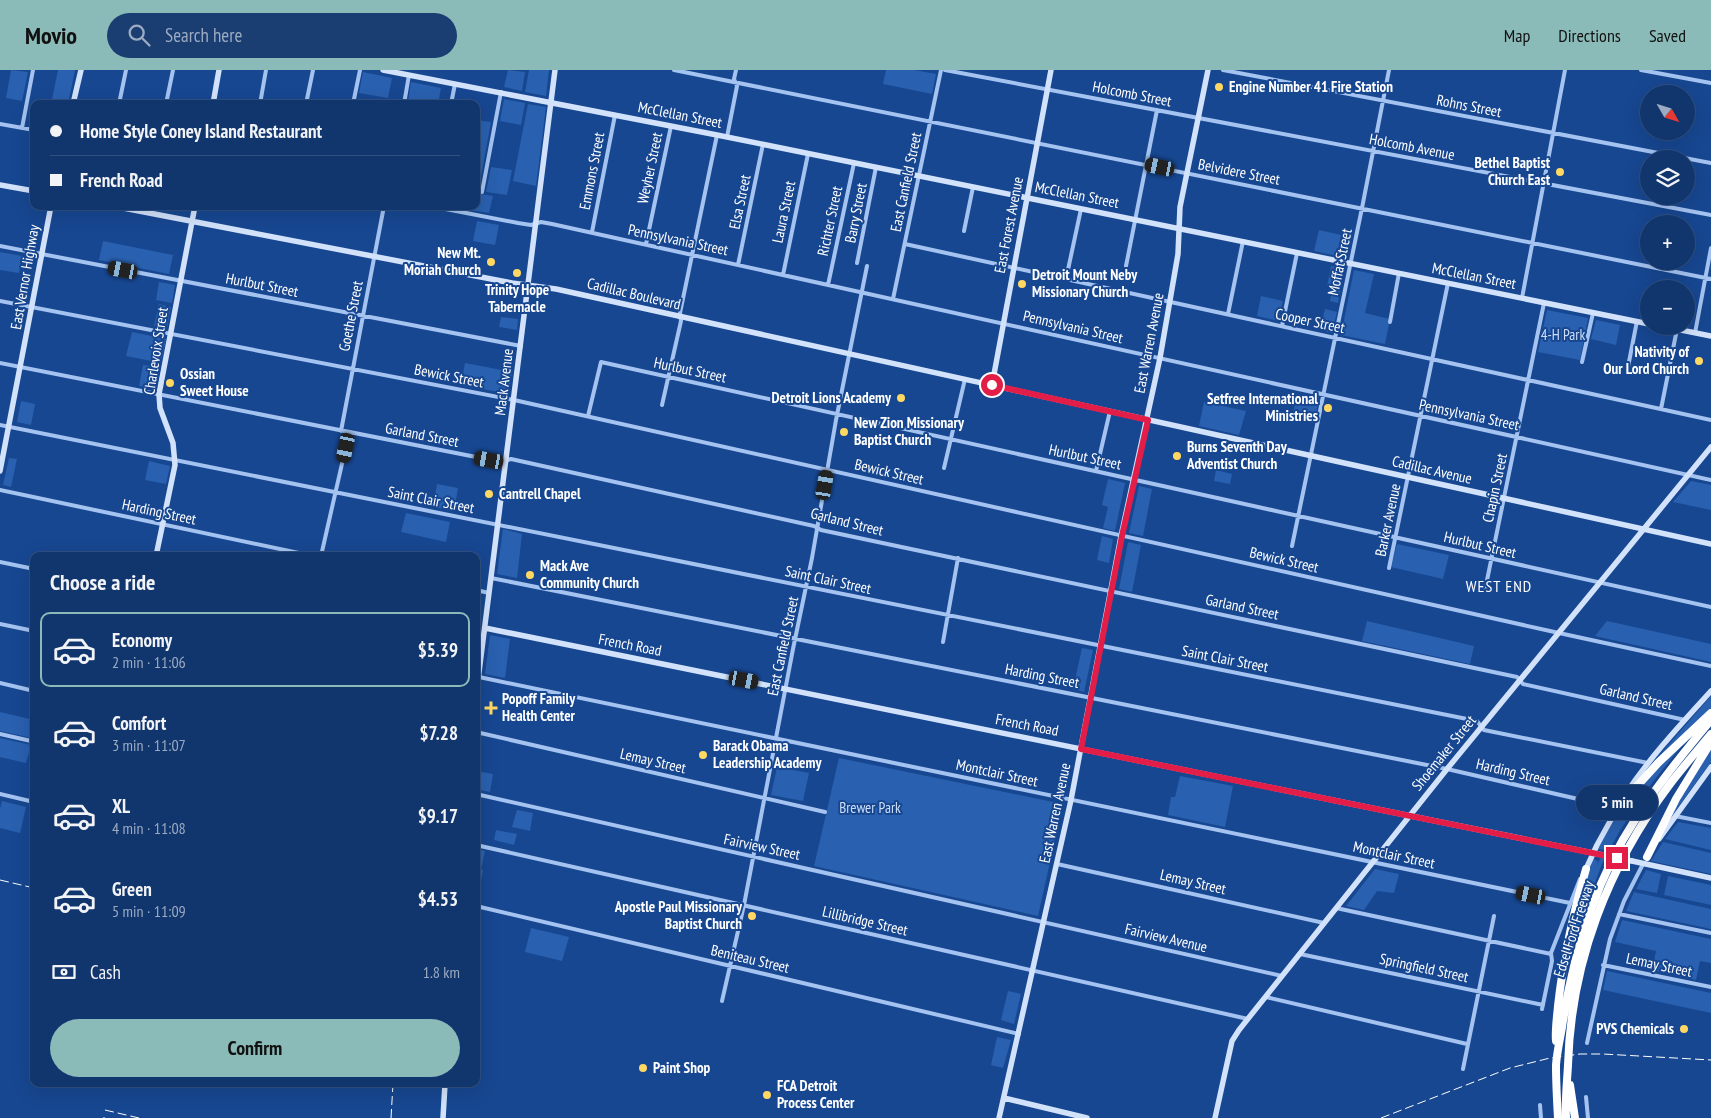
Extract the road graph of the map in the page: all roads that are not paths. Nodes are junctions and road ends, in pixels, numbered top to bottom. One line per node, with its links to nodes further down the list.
1 (33, 70): 44 (street)
2 (81, 70): 27 (street)
3 (126, 70): 28 (street)
4 (173, 70): 29 (street)
5 (219, 70): 30 (street)
6 (266, 70): 31 (street)
7 (313, 70): 32 (street)
8 (360, 70): 33 (street)
9 (386, 70): 21 (street, McClellan Street)
10 (555, 70): 37 (street, Mack Avenue)
11 (674, 70): 22 (street, Belvidere Street)
12 (736, 70): 22 (street)
13 (941, 70): 41 (street, East Canfield Street)
14 (945, 70): 25 (street, Holcomb Street)
15 (1051, 70): 25 (street, East Forest Avenue)
16 (1208, 70): 40 (street, East Warren Avenue)
17 (1223, 70): 36 (street, Rohns Street)
18 (1389, 70): 36 (street, Moffat Street)
19 (1565, 70): 46 (street)
20 (1641, 70): 23 (street)
21 (409, 75): 24 (street, McClellan Street); 34 (street)
22 (736, 82): 41 (street, Belvidere Street); 48 (street)
23 (1711, 83)
24 (455, 84): 26 (street, McClellan Street); 35 (street)
25 (1048, 90): 38 (street, Holcomb Street); 49 (street, East Forest Avenue)
26 (501, 92): 37 (street, McClellan Street); 63 (street)
27 (74, 100)
28 (121, 100)
29 (167, 100)
30 (214, 100)
31 (261, 100)
32 (307, 100)
33 (354, 100)
34 (405, 100)
35 (452, 100)
36 (1384, 100): 46 (street, Rohns Street); 51 (street, Moffat Street)
37 (552, 102): 39 (street, McClellan Street); 75 (street, Mack Avenue)
38 (1157, 110): 40 (street, Holcomb Street); 55 (street)
39 (615, 115): 43 (street, McClellan Street); 78 (street, Emmons Street)
40 (1198, 118): 51 (street, Holcomb Avenue); 57 (street, East Warren Avenue)
41 (930, 120): 49 (street, Belvidere Street); 58 (street, East Canfield Street)
42 (0, 124): 44 (street)
43 (670, 126): 47 (street, McClellan Street); 81 (street, Weyher Street)
44 (22, 128): 45 (street)
45 (30, 129)
46 (1554, 134): 54 (street, Rohns Street); 60 (street)
47 (717, 135): 48 (street, McClellan Street); 87 (street)
48 (727, 137): 50 (street, McClellan Street)
49 (1038, 142): 55 (street, Belvidere Street); 64 (street, East Forest Avenue)
50 (763, 144): 52 (street, McClellan Street); 91 (street, Elsa Street)
51 (1374, 151): 60 (street, Holcomb Avenue); 65 (street, Moffat Street)
52 (808, 154): 53 (street, McClellan Street); 96 (street, Laura Street)
53 (854, 163): 56 (street, McClellan Street); 103 (street, Richter Street)
54 (1711, 163)
55 (1146, 164): 57 (street, Belvidere Street); 73 (street)
56 (876, 167): 58 (street, McClellan Street); 89 (street, Barry Street)
57 (1187, 172): 65 (street, Belvidere Street); 76 (street, East Warren Avenue)
58 (919, 176): 61 (street, McClellan Street); 82 (street, East Canfield Street)
59 (0, 184): 62 (street)
60 (1544, 184): 72 (street, Holcomb Avenue); 80 (street)
61 (973, 187): 64 (street, McClellan Street); 77 (street)
62 (30, 190)
63 (482, 192)
64 (1027, 198): 66 (street, McClellan Street); 94 (street, East Forest Avenue)
65 (1362, 208): 80 (street, Belvidere Street); 90 (street, Moffat Street)
66 (1081, 209): 73 (street, McClellan Street); 98 (street)
67 (50, 210): 86 (street, East Vernor Highway)
68 (133, 210): 74 (street, Cadillac Boulevard)
69 (194, 210): 74 (street, Charlevoix Street)
70 (383, 210): 88 (street, Goethe Street)
71 (451, 210): 75 (street, Pennsylvania Street)
72 (1711, 216)
73 (1135, 220): 76 (street, McClellan Street); 93 (street)
74 (192, 222): 88 (street, Cadillac Boulevard); 100 (street, Charlevoix Street)
75 (536, 224): 78 (street, Pennsylvania Street); 102 (street, Mack Avenue)
76 (1179, 229): 79 (street, McClellan Street); 108 (street, East Warren Avenue)
77 (964, 231)
78 (592, 232): 81 (street, Pennsylvania Street)
79 (1243, 242): 85 (street, McClellan Street); 112 (street)
80 (1533, 243): 97 (street, Belvidere Street); 105 (street)
81 (646, 244): 87 (street, Pennsylvania Street)
82 (905, 244): 94 (street, Cooper Street); 106 (street, East Canfield Street)
83 (0, 246): 86 (street, Hurlbut Street)
84 (1711, 248): 97 (street)
85 (1297, 252): 90 (street, McClellan Street); 119 (street)
86 (42, 254): 100 (street, Hurlbut Street); 110 (street, East Vernor Highway)
87 (692, 254): 91 (street, Pennsylvania Street); 114 (street)
88 (374, 256): 102 (street, Cadillac Boulevard); 113 (street, Goethe Street)
89 (857, 263)
90 (1351, 264): 95 (street, McClellan Street); 124 (street, Moffat Street)
91 (738, 265): 96 (street, Pennsylvania Street)
92 (867, 266): 104 (street, East Canfield Street)
93 (1126, 266)
94 (1014, 268): 98 (street, Cooper Street); 118 (street, East Forest Avenue)
95 (1399, 273): 101 (street, McClellan Street); 116 (street)
96 (783, 275): 103 (street, Pennsylvania Street)
97 (1705, 278): 99 (street, Belvidere Street); 120 (street)
98 (1066, 279): 108 (street, Cooper Street)
99 (1711, 279)
100 (180, 281): 113 (street, Hurlbut Street); 121 (street, Charlevoix Street)
101 (1448, 283): 105 (street, McClellan Street); 128 (street, Barker Avenue)
102 (529, 284): 114 (street, Cadillac Boulevard); 125 (street, Mack Avenue)
103 (828, 284): 104 (street, Pennsylvania Street)
104 (861, 292): 106 (street, Pennsylvania Street); 126 (street, East Canfield Street)
105 (1522, 298): 109 (street, McClellan Street)
106 (893, 299): 118 (street, Pennsylvania Street)
107 (0, 301): 110 (street, Bewick Street)
108 (1170, 302): 112 (street, Cooper Street); 127 (street, East Warren Avenue)
109 (1544, 303): 111 (street, McClellan Street); 136 (street, Chapin Street)
110 (33, 307): 121 (street, Bewick Street); 131 (street, East Vernor Highway)
111 (1593, 312): 115 (street, McClellan Street); 130 (street)
112 (1228, 314): 119 (street, Cooper Street)
113 (363, 315): 125 (street, Hurlbut Street); 132 (street, Goethe Street)
114 (681, 317): 126 (street, Cadillac Boulevard); 134 (street)
115 (1637, 321): 117 (street, McClellan Street); 133 (street)
116 (1390, 322)
117 (1640, 322)
118 (1003, 323): 127 (street, Pennsylvania Street); 137 (street, East Forest Avenue)
119 (1282, 326): 124 (street, Cooper Street)
120 (1695, 333): 123 (street)
121 (170, 334): 132 (street, Bewick Street); 138 (street, Charlevoix Street)
122 (1676, 335): 142 (street)
123 (1711, 336)
124 (1336, 338): 128 (street, Cooper Street); 139 (street, Moffat Street)
125 (521, 346): 140 (street, Mack Avenue)
126 (851, 354): 135 (street, Cadillac Boulevard); 144 (street, East Canfield Street)
127 (1160, 358): 139 (street, Pennsylvania Street); 147 (street, East Warren Avenue)
128 (1432, 359): 136 (street, Cooper Street); 145 (street, Barker Avenue)
129 (0, 362): 131 (street, Garland Street)
130 (1582, 362)
131 (21, 367): 138 (street, Garland Street); 150 (street, East Vernor Highway)
132 (352, 369): 140 (street, Bewick Street); 151 (street, Goethe Street)
133 (1627, 372)
134 (669, 377): 141 (street); 144 (street, Hurlbut Street); 146 (street, Hurlbut Street)
135 (965, 379): 137 (street, Cadillac Boulevard); 154 (street)
136 (1528, 380): 142 (street, Cooper Street); 153 (street, Chapin Street)
137 (992, 385): 143 (street, Cadillac Boulevard)
138 (160, 394): 151 (street, Garland Street); 157 (street, Charlevoix Street)
139 (1324, 394): 145 (street, Pennsylvania Street); 156 (street, Moffat Street)
140 (514, 400): 146 (street, Bewick Street); 158 (street, Mack Avenue)
141 (662, 405)
142 (1661, 409): 148 (street, Cooper Street)
143 (1110, 411): 147 (street, Cadillac Boulevard); 162 (street)
144 (838, 414): 154 (street, Hurlbut Street); 160 (street, East Canfield Street)
145 (1420, 415): 153 (street, Pennsylvania Street); 164 (street, Barker Avenue)
146 (588, 416): 160 (street, Bewick Street)
147 (1148, 420): 156 (street, Cadillac Avenue); 165 (street, East Warren Avenue)
148 (1711, 420)
149 (0, 425): 150 (street, Saint Clair Street)
150 (10, 426): 157 (street, Saint Clair Street); 161 (street, East Vernor Highway)
151 (341, 431): 152 (street, Garland Street)
152 (349, 432): 158 (street, Garland Street); 168 (street)
153 (1517, 437): 163 (street, Pennsylvania Street); 169 (street, Chapin Street)
154 (952, 439): 159 (street); 162 (street, Hurlbut Street)
155 (1711, 447): 163 (street, Shoemaker Street)
156 (1311, 456): 164 (street, Cadillac Avenue); 170 (street, Moffat Street)
157 (175, 460): 168 (street, Saint Clair Street); 171 (street, Charlevoix Street)
158 (506, 460): 172 (street, Mack Avenue); 173 (street, Garland Street)
159 (944, 468)
160 (827, 470): 173 (street, East Canfield Street); 175 (street, Bewick Street)
161 (0, 471)
162 (1096, 471): 165 (street, Hurlbut Street)
163 (1688, 475): 166 (street, Pennsylvania Street); 174 (street, Shoemaker Street)
164 (1408, 477): 169 (street, Cadillac Avenue); 176 (street, Barker Avenue)
165 (1133, 479): 170 (street, Hurlbut Street); 175 (street, East Warren Avenue)
166 (1711, 480)
167 (0, 490): 171 (street, Harding Street)
168 (336, 492): 172 (street, Saint Clair Street); 181 (street)
169 (1504, 498): 174 (street, Cadillac Avenue); 183 (street, Chapin Street)
170 (1298, 516): 176 (street, Hurlbut Street); 178 (street, Moffat Street)
171 (164, 525): 179 (street, Charlevoix Street); 180 (street, Harding Street)
172 (498, 525): 187 (street, Mack Avenue); 189 (street, Saint Clair Street)
173 (818, 527): 182 (street, Garland Street); 189 (street, East Canfield Street)
174 (1644, 530): 177 (street, Cadillac Avenue); 188 (street, Shoemaker Street)
175 (1122, 536): 192 (street, East Warren Avenue); 199 (street, Bewick Street)
176 (1396, 538): 183 (street, Hurlbut Street); 186 (street, Barker Avenue)
177 (1711, 544)
178 (1292, 546)
179 (157, 552)
180 (294, 552)
181 (322, 552)
182 (958, 558): 192 (street, Garland Street); 195 (street)
183 (1492, 559): 188 (street, Hurlbut Street); 190 (street, Chapin Street)
184 (0, 562): 185 (street)
185 (30, 568)
186 (1389, 568)
187 (491, 578): 193 (street, Mack Avenue); 200 (street, Harding Street)
188 (1601, 583): 194 (street, Hurlbut Street); 199 (street, Shoemaker Street)
189 (807, 587): 195 (street, Saint Clair Street); 200 (street, East Canfield Street)
190 (1485, 590)
191 (480, 591): 193 (street)
192 (1111, 591): 202 (street, East Warren Avenue); 206 (street, Garland Street)
193 (489, 593): 197 (street, Mack Avenue)
194 (1711, 607)
195 (948, 616): 201 (street); 202 (street, Saint Clair Street)
196 (0, 624): 198 (street)
197 (485, 628): 203 (street, Mack Avenue); 208 (street, French Road)
198 (30, 630)
199 (1559, 634): 204 (street, Bewick Street); 206 (street, Shoemaker Street)
200 (796, 639): 208 (street, East Canfield Street); 211 (street, Harding Street)
201 (943, 642)
202 (1100, 646): 211 (street, East Warren Avenue); 215 (street, Saint Clair Street)
203 (480, 653)
204 (1711, 666)
205 (480, 677): 219 (street, Montclair Street)
206 (1520, 680): 213 (street, Garland Street); 215 (street, Shoemaker Street)
207 (0, 683): 209 (street)
208 (786, 689): 219 (street, East Canfield Street); 222 (street, French Road)
209 (30, 690)
210 (1711, 690): 213 (street, Edsel Ford Freeway)
211 (1091, 698): 222 (street, East Warren Avenue); 225 (street, Harding Street)
212 (1711, 714): 232 (highway)
213 (1685, 720): 223 (street, Edsel Ford Freeway)
214 (1711, 720): 269 (highway, Edsel Ford Freeway)
215 (1482, 726): 223 (street, Saint Clair Street); 225 (street, Shoemaker Street)
216 (480, 733): 229 (street, Lemay Street)
217 (0, 734): 220 (street)
218 (1711, 734): 270 (highway, Edsel Ford Freeway)
219 (776, 739): 229 (street, East Canfield Street); 230 (street, Montclair Street)
220 (30, 741)
221 (1711, 742): 240 (highway)
222 (1081, 749): 230 (street, East Warren Avenue); 234 (street, French Road)
223 (1648, 763): 232 (street, Edsel Ford Freeway)
224 (1711, 767): 226 (street)
225 (1447, 769): 232 (street, Harding Street); 234 (street, Shoemaker Street)
226 (1708, 775): 235 (street)
227 (0, 794): 231 (street)
228 (480, 795): 239 (street, Fairview Street)
229 (765, 797): 233 (street, Lemay Street); 239 (street, East Canfield Street)
230 (1071, 800): 241 (street, Montclair Street); 242 (street, East Warren Avenue)
231 (30, 801)
232 (1617, 808): 238 (street, Edsel Ford Freeway)
233 (825, 812)
234 (1410, 816): 238 (street, French Road); 241 (street, Shoemaker Street)
235 (1675, 816): 236 (street); 240 (street)
236 (1711, 823)
237 (480, 846): 246 (street, Lillibridge Street)
238 (1594, 852): 240 (street, French Road, bridge); 243 (street, Edsel Ford Freeway)
239 (753, 857): 246 (street, East Canfield Street); 251 (street, Fairview Street)
240 (1645, 861): 244 (street, French Road); 249 (street)
241 (1373, 862): 245 (street, Montclair Street); 248 (street, Shoemaker Street)
242 (1057, 864): 251 (street, East Warren Avenue); 252 (street, Lemay Street)
243 (1586, 869): 245 (street); 269 (highway)
244 (1711, 878)
245 (1570, 903): 256 (street)
246 (744, 906): 258 (street, East Canfield Street); 259 (street, Lillibridge Street)
247 (480, 907): 258 (street, Beniteau Street)
248 (1336, 908): 252 (street, Shoemaker Street); 254 (street)
249 (1619, 914): 253 (street); 257 (street)
250 (1494, 916): 254 (street)
251 (1044, 923): 259 (street, East Warren Avenue); 260 (street, Fairview Avenue)
252 (1324, 924): 255 (street, Shoemaker Street)
253 (1711, 933)
254 (1489, 941): 256 (street); 262 (street)
255 (1300, 954): 260 (street, Shoemaker Street); 262 (street, Springfield Street)
256 (1551, 954): 262 (street, Springfield Street)
257 (1603, 965): 261 (street, Lemay Street); 267 (street)
258 (731, 966): 264 (street, East Canfield Street); 266 (street, Beniteau Street)
259 (1033, 971): 265 (street, Lillibridge Street); 266 (street, East Warren Avenue)
260 (1282, 976): 263 (street, Shoemaker Street)
261 (1711, 987)
262 (1478, 991): 268 (street)
263 (1266, 997): 265 (street, Shoemaker Street); 268 (street)
264 (722, 1001)
265 (1248, 1019): 279 (street, Shoemaker Street)
266 (1019, 1034): 274 (street, East Warren Avenue)
267 (1587, 1042)
268 (1467, 1044): 271 (street)
269 (1556, 1064): 281 (highway, Edsel Ford Freeway)
270 (1568, 1065): 282 (highway, Edsel Ford Freeway); 283 (highway)
271 (1463, 1069)
272 (445, 1087): 276 (street)
273 (1586, 1097): 284 (street)
274 (1004, 1098): 277 (street, East Warren Avenue); 278 (street)
275 (1540, 1105): 280 (street)
276 (443, 1118)
277 (999, 1118)
278 (1087, 1118)
279 (1216, 1118)
280 (1542, 1118)
281 (1558, 1118)
282 (1566, 1118)
283 (1575, 1118)
284 (1588, 1118)

